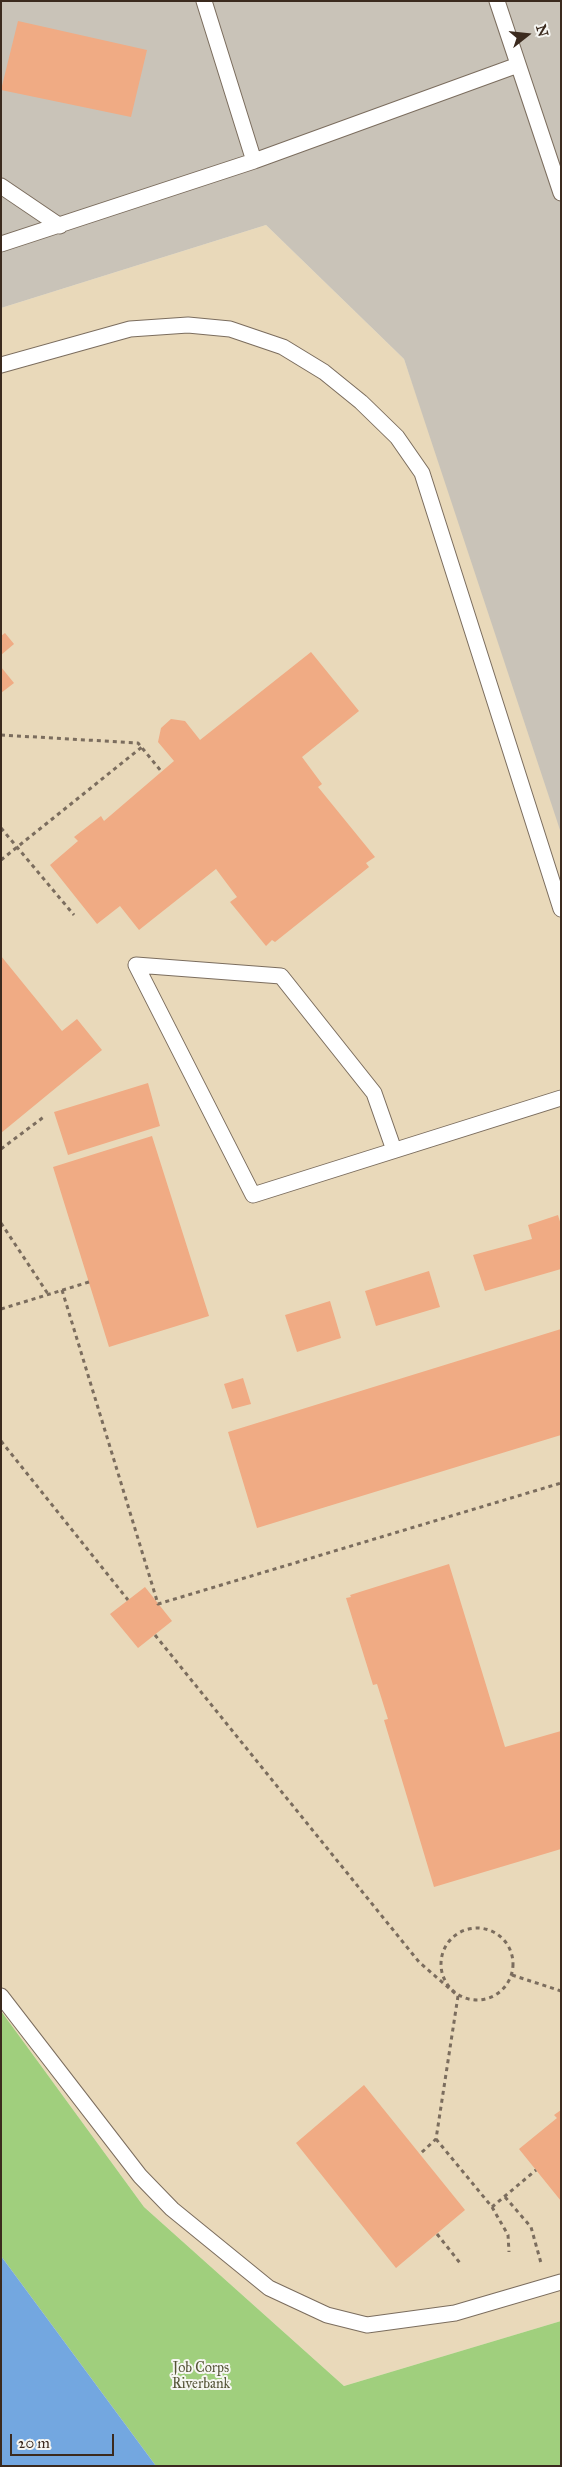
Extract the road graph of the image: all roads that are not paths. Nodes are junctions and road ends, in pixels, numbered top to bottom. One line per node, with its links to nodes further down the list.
1 (204, 1): 4 (lane)
2 (497, 1): 3 (lane)
3 (518, 65): 4 (lane); 6 (lane)
4 (254, 161): 7 (lane)
5 (1, 186): 7 (lane)
6 (561, 193)
7 (60, 226): 8 (lane)
8 (1, 244)
9 (1, 365): 10 (lane)
10 (561, 909)
11 (561, 1098): 12 (lane)
12 (394, 1150): 12 (lane)
13 (1, 1996): 14 (lane)
14 (554, 2284)

